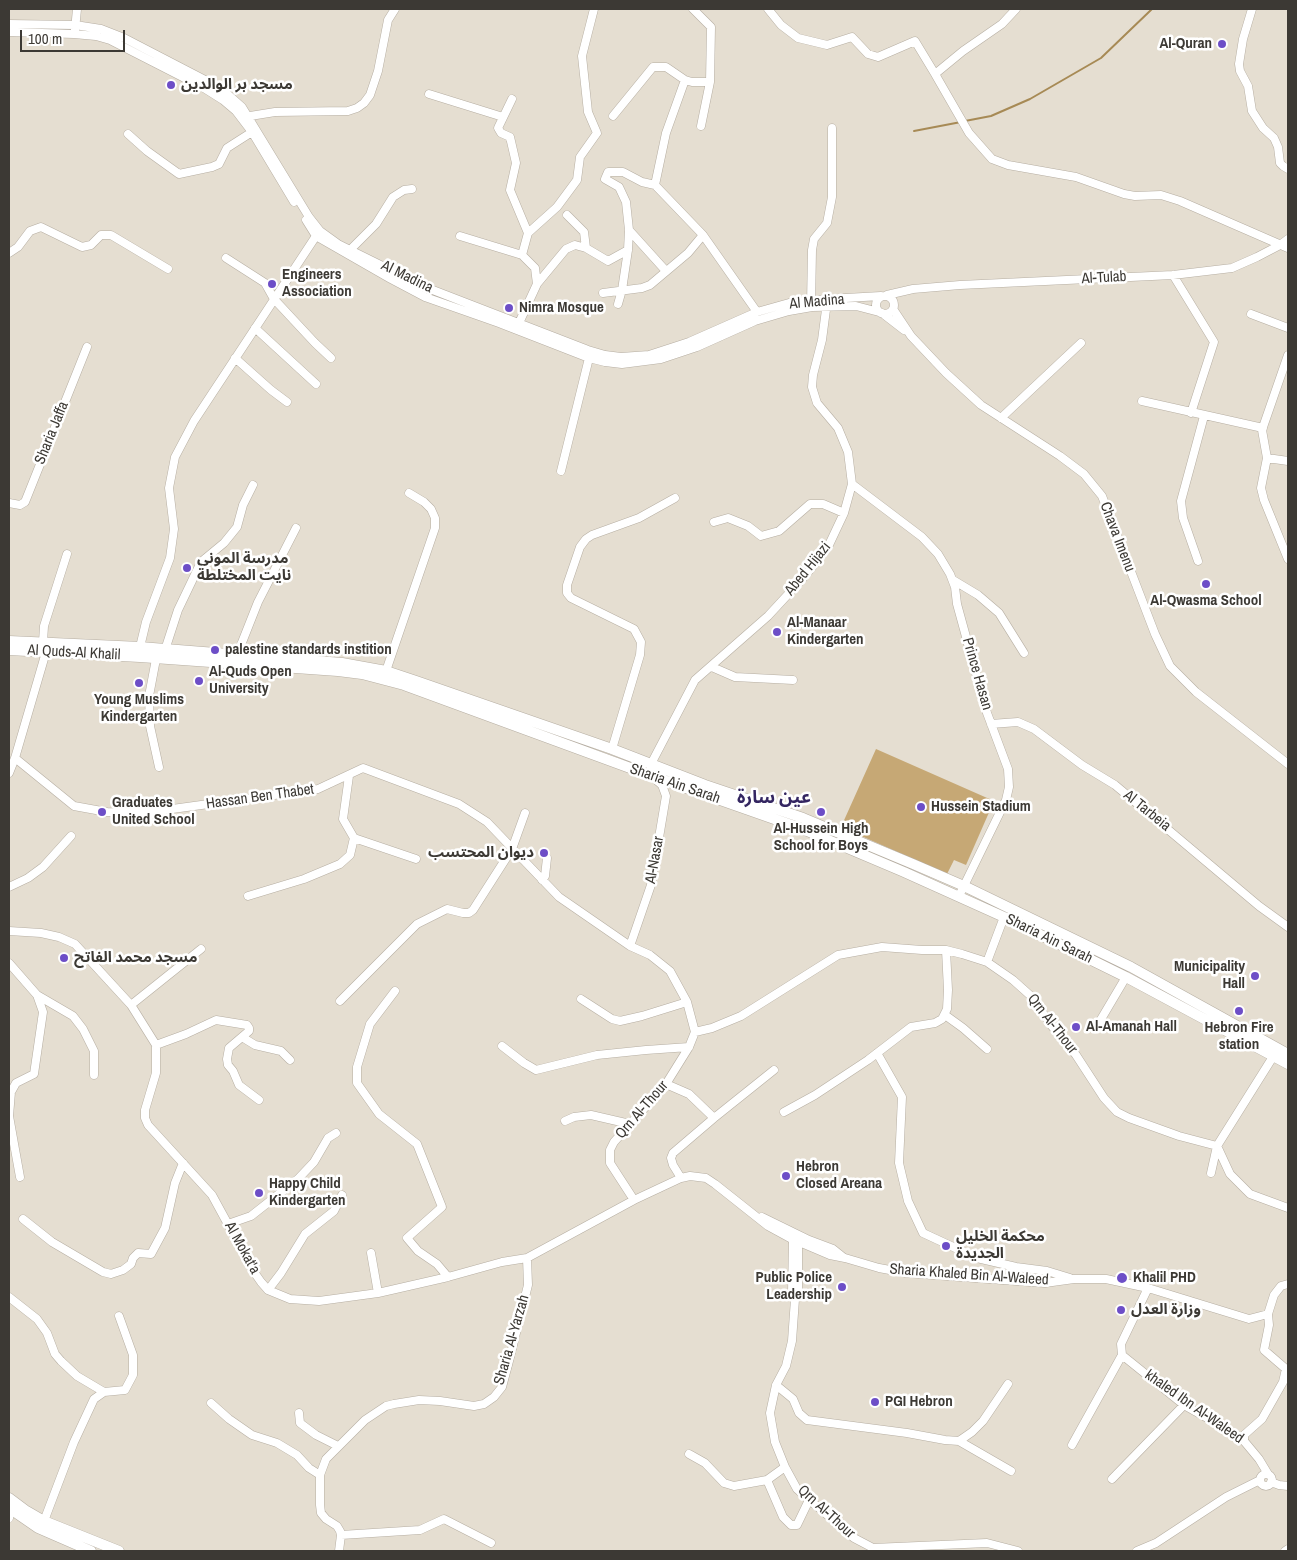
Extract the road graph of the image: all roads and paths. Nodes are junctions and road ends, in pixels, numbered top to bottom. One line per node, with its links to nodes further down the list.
1 (77, 9): 9 (street)
2 (395, 9): 17 (street)
3 (594, 9): 29 (street)
4 (693, 9): 14 (street)
5 (768, 9): 12 (street)
6 (1016, 9): 12 (street)
7 (1252, 9): 24 (street)
8 (9, 24): 9 (street, Al Madina)
9 (75, 25): 11 (street); 17 (street, Al Madina)
10 (9, 32): 11 (street, Al Madina)
11 (74, 34): 17 (street, Al Madina)
12 (935, 74): 34 (street)
13 (685, 80): 14 (street); 18 (street); 25 (street)
14 (710, 82): 20 (street)
15 (429, 94): 19 (street)
16 (512, 99): 19 (street)
17 (245, 116): 22 (street, Al Madina); 36 (street, Al Madina)
18 (613, 116)
19 (503, 117): 29 (street)
20 (701, 126)
21 (832, 128): 52 (street)
22 (252, 132): 23 (street); 30 (street, Al Madina)
23 (128, 134)
24 (1288, 169)
25 (655, 185): 28 (street); 32 (street)
26 (412, 189): 36 (street)
27 (567, 215): 35 (street)
28 (629, 230): 37 (street); 42 (street)
29 (528, 233): 39 (street)
30 (316, 236): 49 (street); 66 (street, Al Madina)
31 (460, 236): 39 (street)
32 (703, 236): 42 (street); 54 (street)
33 (1288, 239): 34 (street, Al-Tulab)
34 (1284, 246): 43 (street, Al-Tulab)
35 (586, 248): 37 (street); 44 (street)
36 (351, 249): 57 (street, Al Madina)
37 (628, 250): 46 (street)
38 (9, 253): 41 (street)
39 (522, 255): 44 (street)
40 (226, 258): 49 (street)
41 (168, 269)
42 (666, 271): 46 (street)
43 (1173, 275): 45 (street, Al-Tulab); 70 (street)
44 (536, 284): 57 (street)
45 (913, 289): 48 (street, Al-Tulab); 53 (street)
46 (622, 290): 47 (street); 51 (street)
47 (603, 293)
48 (884, 296): 50 (street, Al Madina); 53 (street); 55 (street)
49 (274, 299): 58 (street); 65 (street)
50 (827, 302): 52 (street, Al Madina); 55 (street, Al Madina); 77 (street, Abed Hijazi)
51 (618, 304)
52 (811, 304): 54 (street, Al Madina); 66 (street, Al Madina)
53 (894, 306): 55 (street); 60 (street)
54 (757, 312): 57 (street, Al Madina)
55 (881, 313): 60 (street)
56 (1250, 314): 59 (street)
57 (520, 323)
58 (255, 328): 64 (street); 67 (street)
59 (1288, 328)
60 (911, 336): 72 (street, Chava Imenu)
61 (1081, 343): 72 (street)
62 (87, 347): 81 (street, Sharia Jaffa)
63 (1288, 356): 73 (street)
64 (235, 358): 69 (street); 93 (street)
65 (331, 358)
66 (589, 358): 76 (street)
67 (316, 384)
68 (1142, 401): 70 (street)
69 (287, 402)
70 (1192, 413): 71 (street)
71 (1204, 416): 73 (street); 87 (street)
72 (1000, 418): 104 (street, Chava Imenu)
73 (1263, 428): 74 (street)
74 (1267, 458): 75 (street); 86 (street)
75 (1288, 460)
76 (561, 471)
77 (852, 484): 82 (street, Abed Hijazi); 88 (street, Prince Hasan)
78 (253, 485): 92 (street)
79 (409, 493): 98 (street)
80 (675, 498): 101 (street)
81 (9, 503)
82 (844, 513): 83 (street); 97 (street, Abed Hijazi)
83 (714, 522)
84 (296, 528): 95 (street)
85 (67, 554): 90 (street)
86 (1288, 559)
87 (1198, 561)
88 (953, 580): 94 (street); 100 (street, Prince Hasan)
89 (9, 641): 90 (main road, Al Quds-Al Khalil)
90 (44, 647): 91 (main road, Al Quds-Al Khalil); 93 (main road, Al Quds-Al Khalil); 102 (street)
91 (9, 650)
92 (165, 650): 93 (main road, Sharia Ain Sarah); 95 (main road, Sharia Ain Sarah)
93 (140, 652): 96 (main road, Sharia Ain Sarah)
94 (1024, 653)
95 (237, 655): 98 (main road, Sharia Ain Sarah)
96 (156, 659): 105 (street); 108 (main road, Sharia Ain Sarah)
97 (712, 667): 99 (street); 103 (street, Abed Hijazi)
98 (386, 671): 101 (main road, Sharia Ain Sarah)
99 (793, 680)
100 (991, 724): 116 (street, Prince Hasan); 121 (street, Al Tarbeia)
101 (612, 749): 103 (main road, Sharia Ain Sarah)
102 (14, 758): 106 (street); 107 (street, Hassan Ben Thabet)
103 (651, 764): 108 (street); 116 (main road, Sharia Ain Sarah)
104 (1288, 764)
105 (159, 768)
106 (9, 772)
107 (348, 776): 111 (street); 112 (street, Hassan Ben Thabet)
108 (652, 776): 119 (main road, Sharia Ain Sarah); 123 (street, Al-Nasar)
109 (525, 813): 112 (street)
110 (71, 836): 117 (street)
111 (354, 838): 114 (street); 118 (street)
112 (512, 849): 115 (street, Hassan Ben Thabet); 132 (street)
113 (547, 858): 115 (street)
114 (416, 859)
115 (542, 880): 123 (street, Hassan Ben Thabet)
116 (964, 886): 119 (street, Prince Hasan); 143 (main road, Sharia Ain Sarah)
117 (9, 887)
118 (248, 896)
119 (959, 896): 120 (main road, Sharia Ain Sarah)
120 (1004, 917): 126 (street); 128 (main road, Sharia Ain Sarah)
121 (1288, 928)
122 (9, 931): 134 (street)
123 (630, 946): 133 (street, Hassan Ben Thabet)
124 (201, 950): 134 (street)
125 (946, 950): 126 (street, Qrn Al-Thour); 135 (street); 137 (street, Qrn Al-Thour)
126 (987, 962): 157 (street, Qrn Al-Thour)
127 (9, 963): 130 (street)
128 (1126, 977): 136 (street); 143 (main road, Sharia Ain Sarah)
129 (395, 991): 170 (street)
130 (37, 995): 149 (street); 160 (street)
131 (581, 999): 133 (street)
132 (340, 1001)
133 (688, 1002): 137 (street, Hassan Ben Thabet)
134 (131, 1005): 139 (street)
135 (945, 1015): 142 (street); 144 (street)
136 (1097, 1026)
137 (695, 1032): 141 (street)
138 (242, 1037): 139 (street); 146 (street); 151 (street)
139 (156, 1045): 158 (street, Al Mokat'a)
140 (502, 1046): 141 (street)
141 (689, 1048): 150 (street, Qrn Al-Thour)
142 (987, 1049)
143 (1276, 1052): 145 (main road, Sharia Ain Sarah); 147 (main road, Sharia Ain Sarah); 157 (street)
144 (877, 1053): 152 (street); 171 (street)
145 (1288, 1054)
146 (290, 1060)
147 (1288, 1064)
148 (774, 1070): 153 (street)
149 (94, 1075)
150 (666, 1084): 153 (street); 155 (street, Qrn Al-Thour)
151 (259, 1100)
152 (784, 1112)
153 (714, 1118): 161 (street)
154 (565, 1121): 155 (street)
155 (630, 1124): 163 (street, Qrn Al-Thour)
156 (336, 1132): 166 (street)
157 (1217, 1146): 159 (street); 164 (street)
158 (183, 1163): 165 (street); 166 (street, Al Mokat'a)
159 (1211, 1173)
160 (20, 1177)
161 (681, 1178): 163 (street); 167 (street, Sharia Khaled Bin Al-Waleed)
162 (342, 1196): 174 (street)
163 (634, 1200): 169 (street, Al Mokat'a)
164 (1288, 1208)
165 (23, 1219)
166 (228, 1224): 174 (street, Al Mokat'a)
167 (796, 1239): 171 (street, Sharia Khaled Bin Al-Waleed); 183 (street, Qrn Al-Thour)
168 (371, 1254): 175 (street)
169 (527, 1258): 170 (street, Al Mokat'a); 191 (street, Sharia Al-Yarzah)
170 (448, 1278): 175 (street, Al Mokat'a)
171 (1074, 1279): 173 (street, Sharia Khaled Bin Al-Waleed)
172 (1288, 1284): 177 (street)
173 (1148, 1288): 179 (street, Sharia Khaled Bin Al-Waleed); 181 (street)
174 (268, 1290): 175 (street, Al Mokat'a)
175 (378, 1293)
176 (9, 1298): 184 (street)
177 (1268, 1314): 179 (street); 180 (street)
178 (119, 1316): 184 (street)
179 (1249, 1319): 180 (street, Sharia Khaled Bin Al-Waleed)
180 (1269, 1325): 189 (street)
181 (1122, 1355): 186 (street, khaled Ibn Al-Waleed); 190 (street)
182 (1008, 1384): 188 (street)
183 (776, 1385): 188 (street); 193 (street, Qrn Al-Thour)
184 (104, 1392): 202 (street)
185 (211, 1403): 195 (street)
186 (1184, 1405): 189 (street, khaled Ibn Al-Waleed); 197 (street)
187 (299, 1413): 191 (street)
188 (959, 1441): 194 (street)
189 (1244, 1441): 196 (street, khaled Ibn Al-Waleed)
190 (1072, 1445)
191 (338, 1446): 195 (street, Sharia Al-Yarzah)
192 (689, 1454): 198 (street)
193 (785, 1467): 198 (street); 200 (street, Qrn Al-Thour)
194 (1011, 1471)
195 (320, 1475): 203 (street, Sharia Al-Yarzah)
196 (1270, 1478): 199 (street); 211 (street)
197 (1112, 1479)
198 (767, 1480): 200 (street)
199 (1288, 1486)
200 (809, 1500): 205 (street, Qrn Al-Thour)
201 (10, 1507): 202 (main road); 207 (main road)
202 (44, 1521): 208 (main road)
203 (341, 1535): 204 (street); 209 (street)
204 (491, 1543)
205 (873, 1550): 210 (street, Qrn Al-Thour)
206 (1288, 1550): 212 (street)
207 (91, 1551)
208 (119, 1551)
209 (339, 1551)
210 (1018, 1551)
211 (1137, 1551)
212 (1285, 1551)

